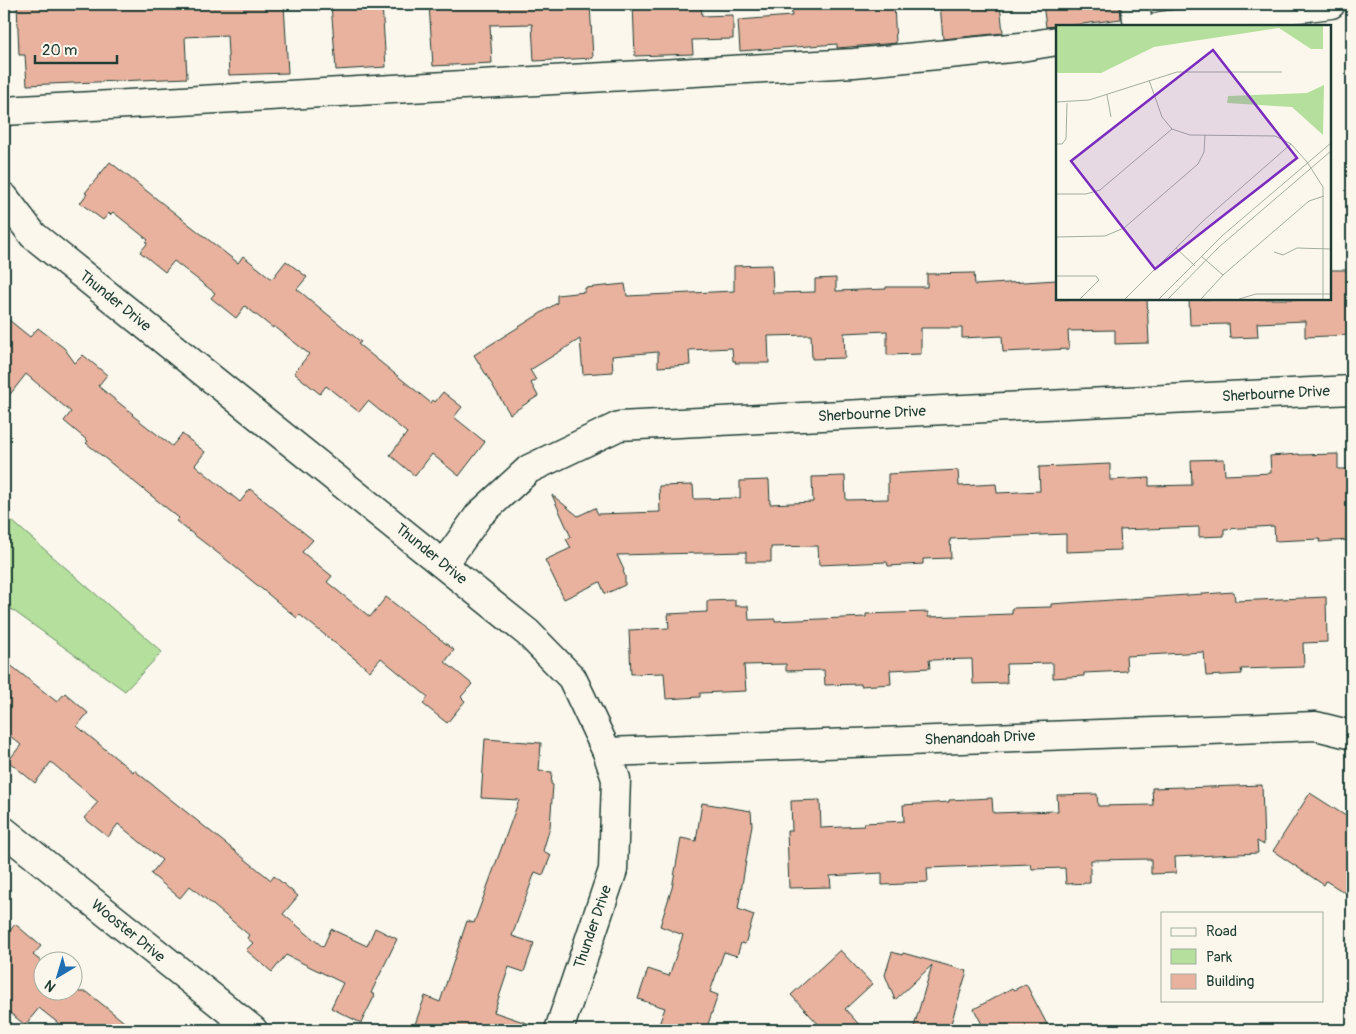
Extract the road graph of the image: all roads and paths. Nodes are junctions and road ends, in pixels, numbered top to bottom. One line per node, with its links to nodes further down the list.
1 (1135, 4): 3 (street)
2 (1331, 4): 4 (street)
3 (1138, 25)
4 (1169, 25)
5 (1056, 41): 6 (street)
6 (4, 111)
7 (4, 196): 9 (street, Thunder Drive)
8 (1352, 390): 9 (street, Sherbourne Drive)
9 (444, 564): 11 (street, Thunder Drive)
10 (1352, 735): 11 (street, Shenandoah Drive)
11 (607, 752): 14 (street, Thunder Drive)
12 (4, 831): 13 (street, Wooster Drive)
13 (253, 1030)
14 (559, 1030)

